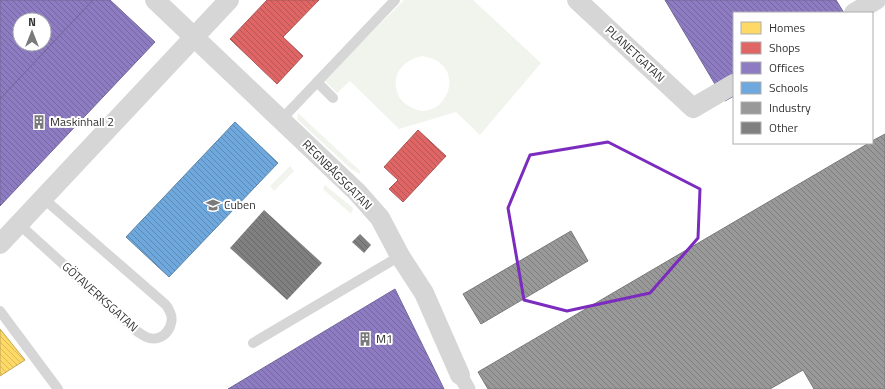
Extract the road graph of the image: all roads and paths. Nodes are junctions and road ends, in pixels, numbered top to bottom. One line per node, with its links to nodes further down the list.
1 (155, 0): 7 (street, REGNBÅGSGATAN)
2 (229, 0): 7 (street)
3 (394, 0): 8 (lane)
4 (577, 0): 9 (street, PLANETGATAN)
5 (876, 0): 6 (street)
6 (856, 12)
7 (194, 37): 11 (street, REGNBÅGSGATAN); 12 (street)
8 (317, 82): 10 (lane); 11 (lane)
9 (733, 85)
10 (333, 98)
11 (281, 120): 15 (street, REGNBÅGSGATAN)
12 (44, 199): 13 (street); 13 (lane, GÖTAVERKSGATAN)
13 (20, 225): 14 (street)
14 (0, 244)
15 (400, 256): 17 (lane); 18 (street, REGNBÅGSGATAN)
16 (0, 311): 19 (lane)
17 (253, 343)
18 (464, 382)
19 (58, 389)

